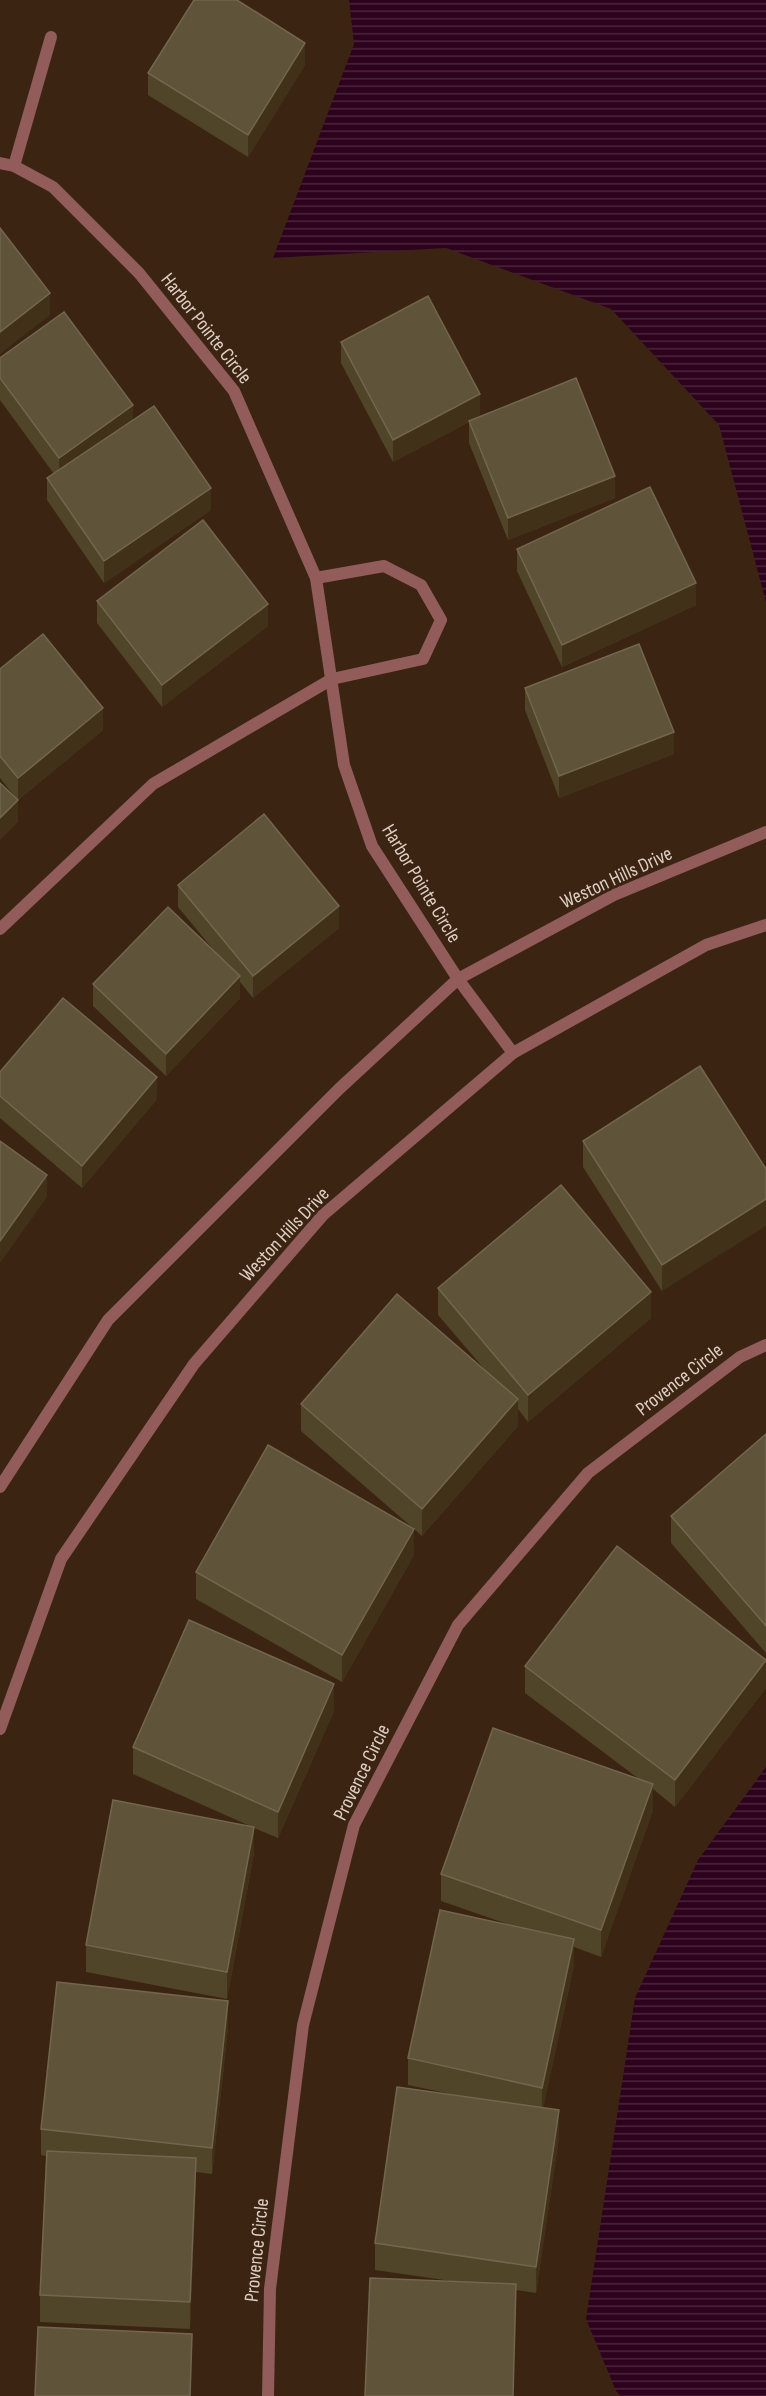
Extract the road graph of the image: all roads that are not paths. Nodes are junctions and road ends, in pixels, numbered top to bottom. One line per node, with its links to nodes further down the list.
1 (51, 37): 3 (street)
2 (0, 164): 3 (street, Harbor Pointe Circle)
3 (14, 165): 4 (street, Harbor Pointe Circle)
4 (316, 578): 5 (street, Harbor Pointe Circle); 5 (street)
5 (332, 680): 8 (street); 9 (street, Harbor Pointe Circle)
6 (766, 832): 9 (street, Weston Hills Drive)
7 (766, 925): 10 (street, Weston Hills Drive)
8 (0, 930)
9 (458, 979): 10 (street, Harbor Pointe Circle); 12 (street, Weston Hills Drive)
10 (513, 1053): 13 (street, Weston Hills Drive)
11 (766, 1346): 14 (street, Provence Circle)
12 (0, 1487)
13 (0, 1730)
14 (268, 2396)

